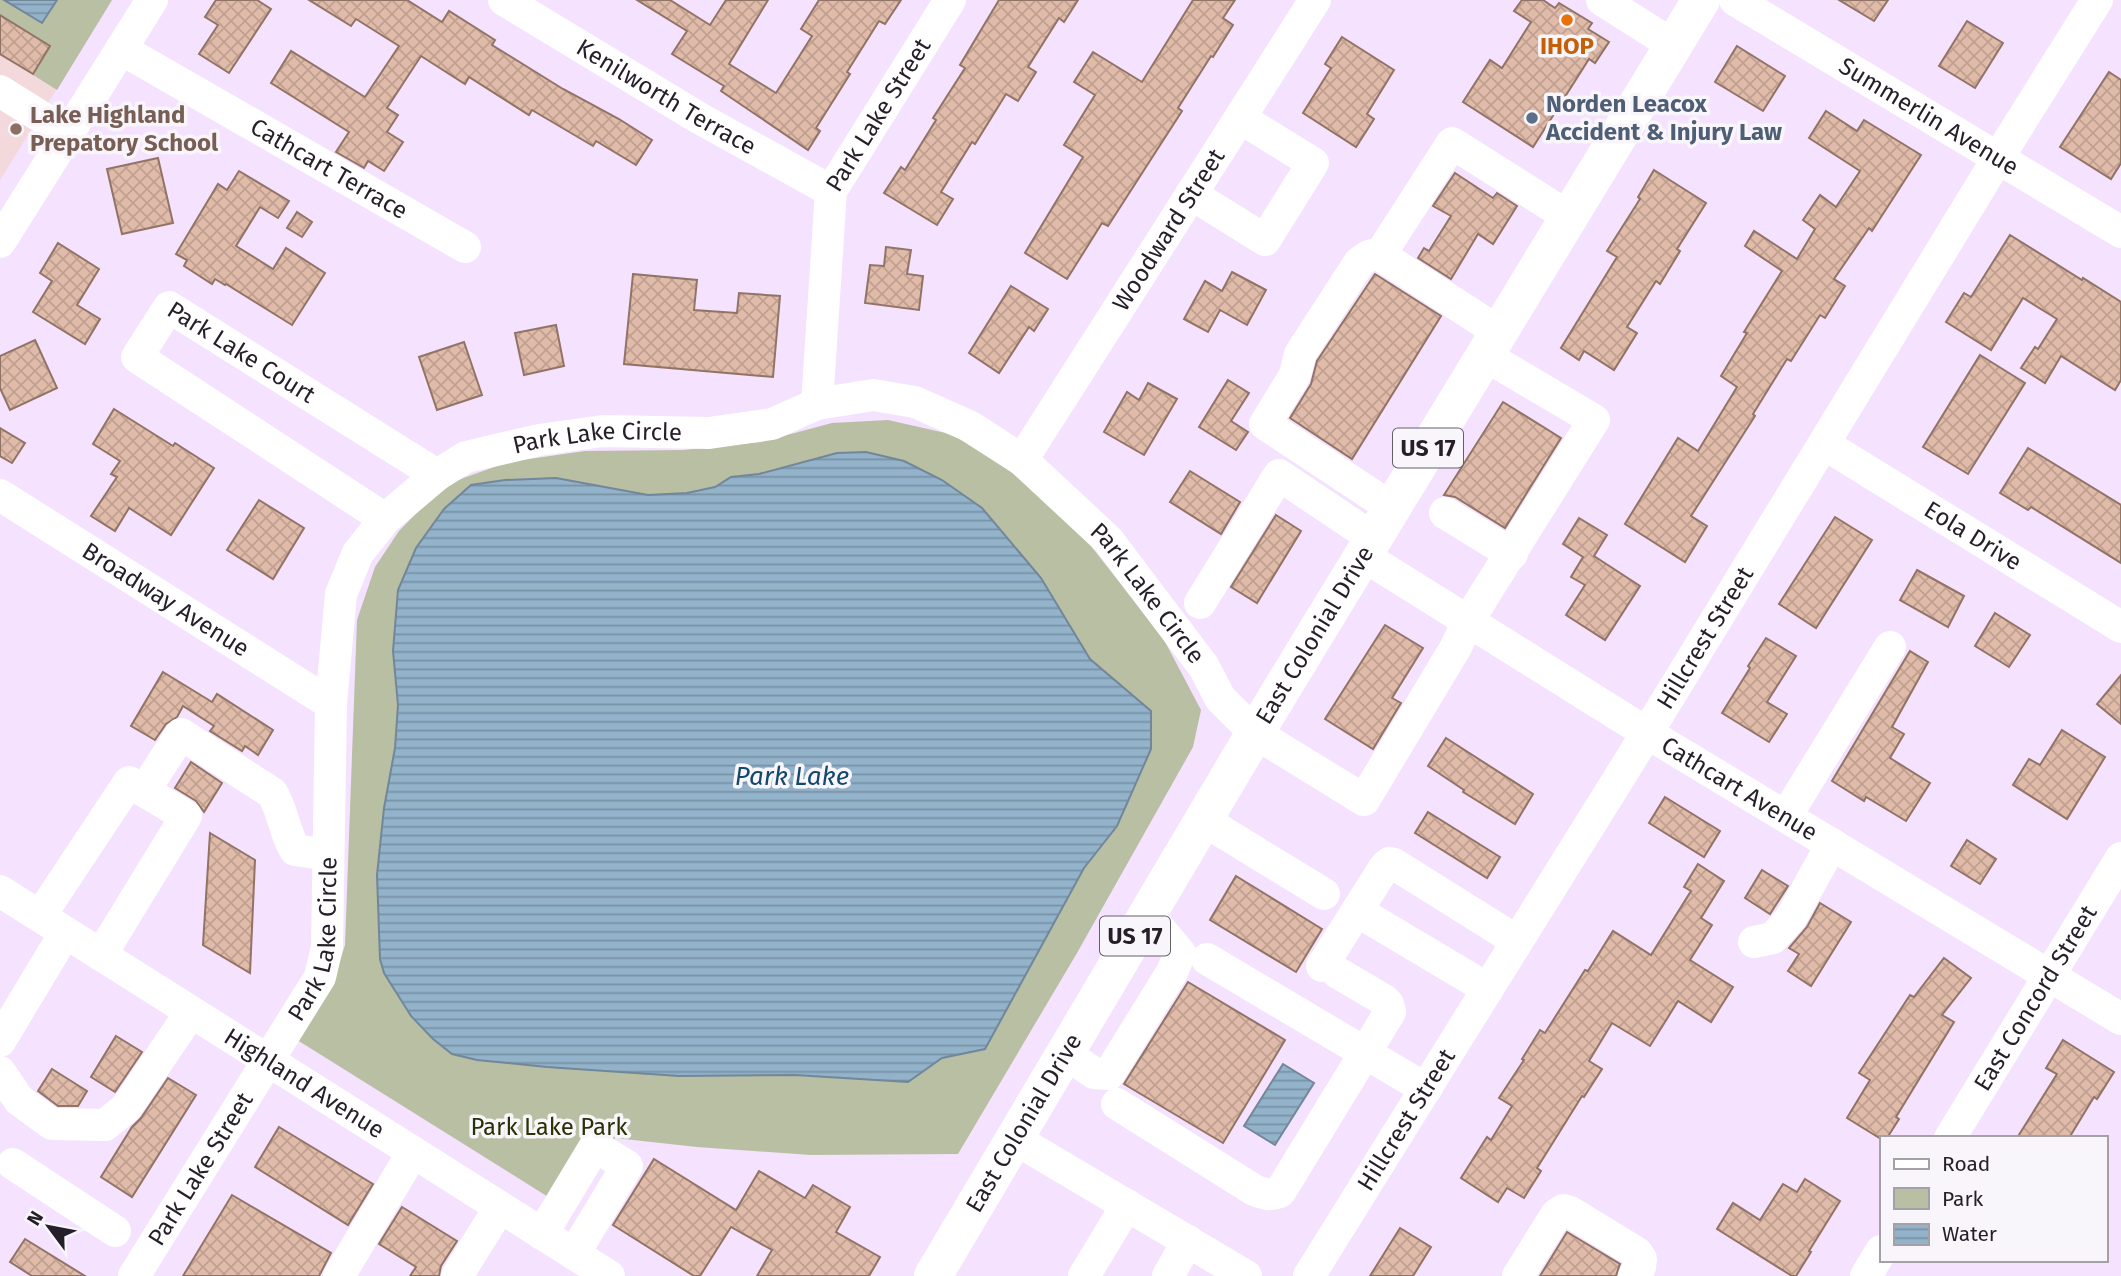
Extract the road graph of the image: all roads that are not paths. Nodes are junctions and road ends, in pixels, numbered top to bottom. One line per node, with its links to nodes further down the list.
1 (152, 0): 10 (street)
2 (504, 0): 15 (street, Kenilworth Terrace)
3 (950, 0): 15 (street, Park Lake Street)
4 (1315, 0): 12 (street, Woodward Street)
5 (1602, 0): 9 (street)
6 (1701, 0): 9 (highway, East Colonial Drive / US 17)
7 (1735, 0): 14 (street, Summerlin Avenue)
8 (2097, 0): 14 (street, Hillcrest Street)
9 (1674, 46): 17 (highway, East Colonial Drive / US 17)
10 (121, 49): 13 (street); 20 (street, Cathcart Terrace)
11 (0, 91): 13 (street)
12 (1240, 118): 16 (street, Woodward Street); 16 (street)
13 (67, 133): 19 (street)
14 (1998, 158): 18 (street, Summerlin Avenue); 24 (street, Hillcrest Street)
15 (831, 191): 23 (street, Park Lake Street)
16 (1191, 194): 25 (street, Woodward Street)
17 (1569, 217): 21 (street); 22 (highway, East Colonial Drive / US 17)
18 (2121, 232)
19 (0, 242)
20 (465, 247)
21 (1380, 255): 22 (street); 30 (street)
22 (1492, 344): 30 (highway, East Colonial Drive / US 17); 31 (street)
23 (817, 404): 25 (street, Park Lake Circle); 26 (street, Park Lake Circle)
24 (1824, 444): 34 (street, Eola Drive); 38 (street, Hillcrest Street)
25 (1022, 460): 37 (street, Park Lake Circle)
26 (437, 475): 29 (street, Park Lake Circle); 29 (street, Park Lake Court)
27 (0, 495): 36 (street, Broadway Avenue)
28 (1445, 513): 31 (street)
29 (385, 519): 36 (street, Park Lake Circle)
30 (1376, 534): 32 (street); 33 (street, Cathcart Avenue); 37 (highway, East Colonial Drive / US 17)
31 (1512, 554): 33 (street)
32 (1200, 603)
33 (1468, 621): 37 (street, Park Lake Circle); 38 (street, Cathcart Avenue)
34 (2121, 627)
35 (1890, 647): 40 (street)
36 (331, 704): 43 (street, Park Lake Circle)
37 (1255, 733): 41 (highway, East Colonial Drive / US 17)
38 (1647, 733): 40 (street, Cathcart Avenue); 50 (street, Hillcrest Street)
39 (144, 791): 43 (street); 49 (street); 52 (street)
40 (1786, 816): 42 (street, Cathcart Avenue)
41 (1203, 820): 46 (street); 48 (highway, East Colonial Drive / US 17)
42 (1832, 844): 51 (street); 54 (street, Cathcart Avenue)
43 (328, 855): 61 (street, Park Lake Circle)
44 (2121, 858): 54 (street, East Concord Street)
45 (0, 891): 49 (street, Highland Avenue)
46 (1324, 894)
47 (1357, 911): 50 (street); 55 (street); 59 (street)
48 (1148, 915): 60 (highway, East Colonial Drive / US 17); 60 (street)
49 (53, 924): 52 (street, Highland Avenue); 58 (street)
50 (1517, 941): 55 (street, Hillcrest Street)
51 (1754, 942)
52 (101, 955): 56 (street, Highland Avenue)
53 (1208, 959): 59 (street)
54 (2049, 975): 57 (street, Cathcart Avenue); 65 (street, East Concord Street)
55 (1488, 989): 63 (street, Hillcrest Street)
56 (191, 1012): 61 (street, Highland Avenue); 62 (street)
57 (2121, 1019)
58 (0, 1041)
59 (1366, 1053): 63 (street); 64 (street)
60 (1066, 1054): 66 (highway, East Colonial Drive / US 17)
61 (267, 1061): 67 (street, Highland Avenue); 72 (street, Park Lake Street)
62 (0, 1072)
63 (1426, 1089): 85 (street, Hillcrest Street)
64 (1117, 1104)
65 (1951, 1136)
66 (1015, 1139): 69 (street); 81 (highway, East Colonial Drive / US 17)
67 (413, 1153): 70 (street, Highland Avenue); 78 (street)
68 (13, 1164): 71 (street)
69 (1126, 1205): 74 (street); 82 (street)
70 (500, 1207): 73 (street, Highland Avenue); 79 (street)
71 (115, 1231): 72 (street); 77 (street)
72 (160, 1234): 77 (street, Park Lake Street)
73 (542, 1234): 76 (street, Highland Avenue); 76 (street)
74 (1188, 1241): 83 (street); 84 (street)
75 (1880, 1253): 88 (street)
76 (574, 1254): 80 (street, Highland Avenue)
77 (137, 1270)
78 (339, 1276)
79 (457, 1276)
80 (609, 1276)
81 (933, 1276)
82 (1084, 1276)
83 (1168, 1276)
84 (1246, 1276)
85 (1309, 1276)
86 (1518, 1276): 87 (street)
87 (1634, 1276)
88 (1866, 1276)

